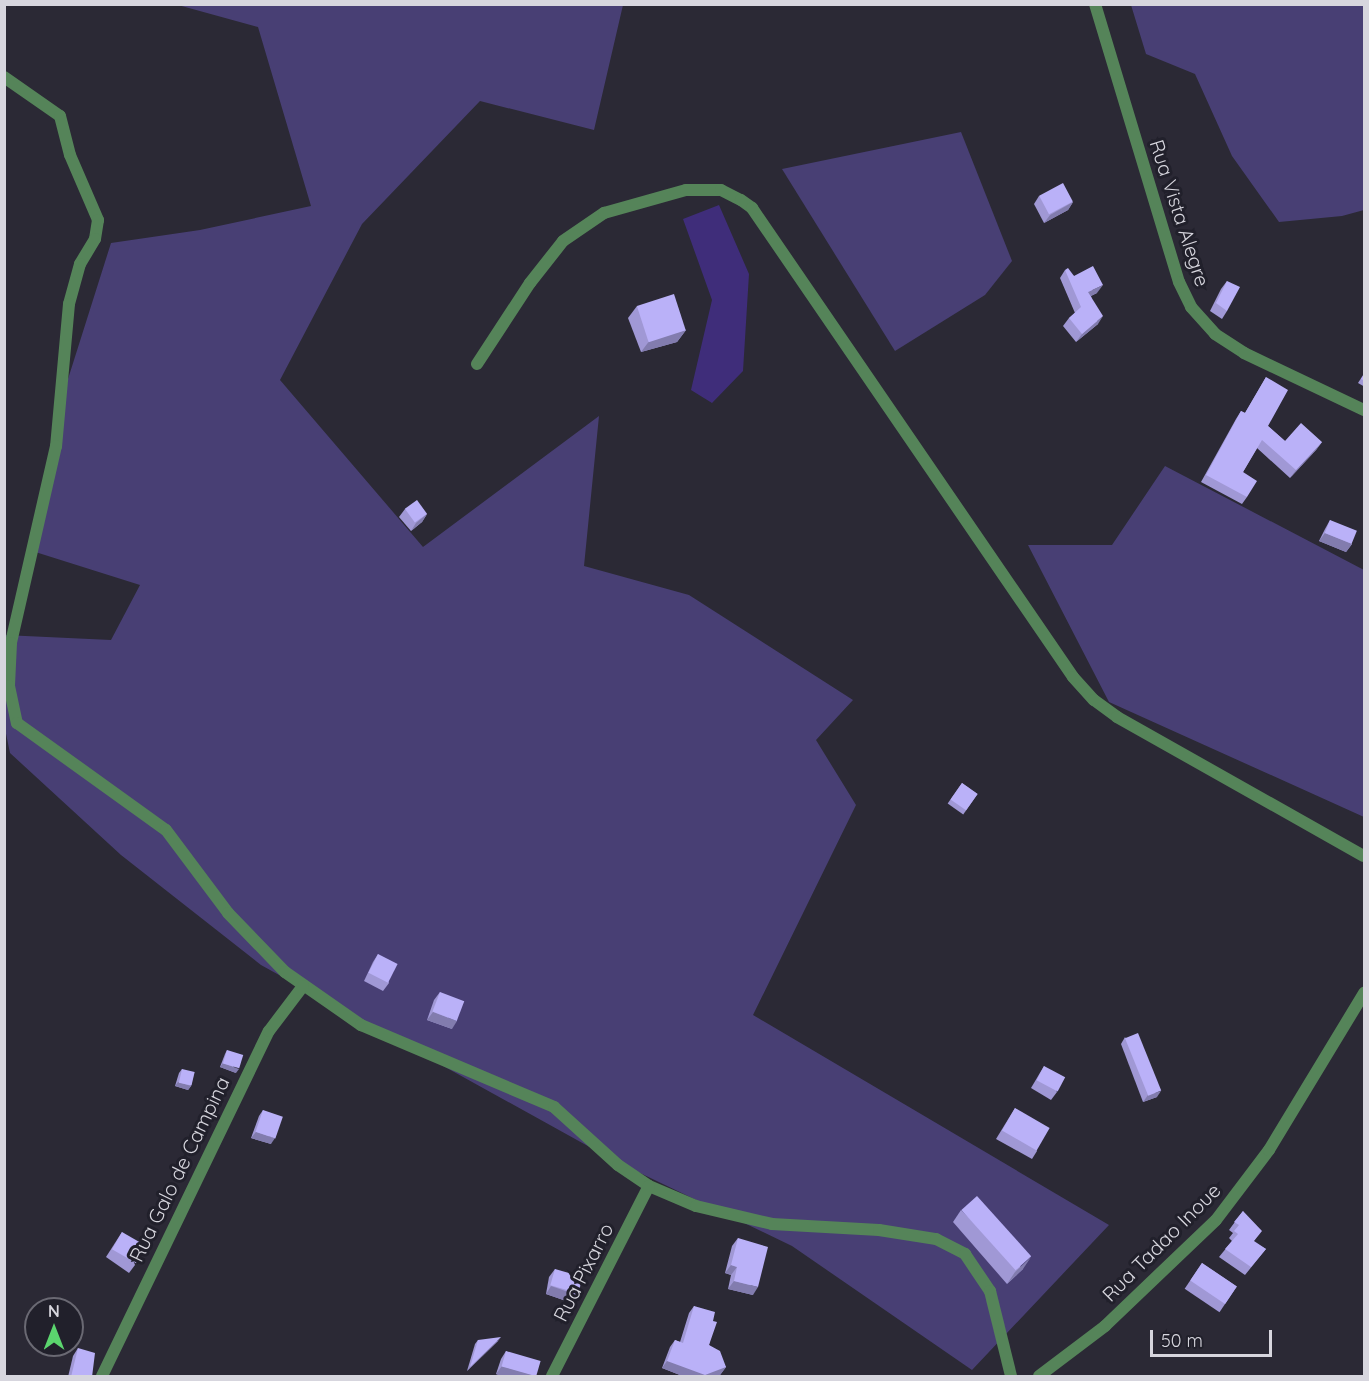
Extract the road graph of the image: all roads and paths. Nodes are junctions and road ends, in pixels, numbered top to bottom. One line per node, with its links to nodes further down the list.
1 (1095, 4): 4 (street, Rua Vista Alegre)
2 (4, 77): 6 (street)
3 (477, 364): 5 (street)
4 (1365, 410)
5 (1365, 856)
6 (303, 986): 8 (street); 9 (street, Rua Galo de Campina)
7 (1365, 993): 12 (street, Rua Tadao Inoue)
8 (649, 1186): 10 (street, Rua Pixarro); 11 (street)
9 (102, 1377)
10 (552, 1377)
11 (1011, 1377)
12 (1039, 1377)

